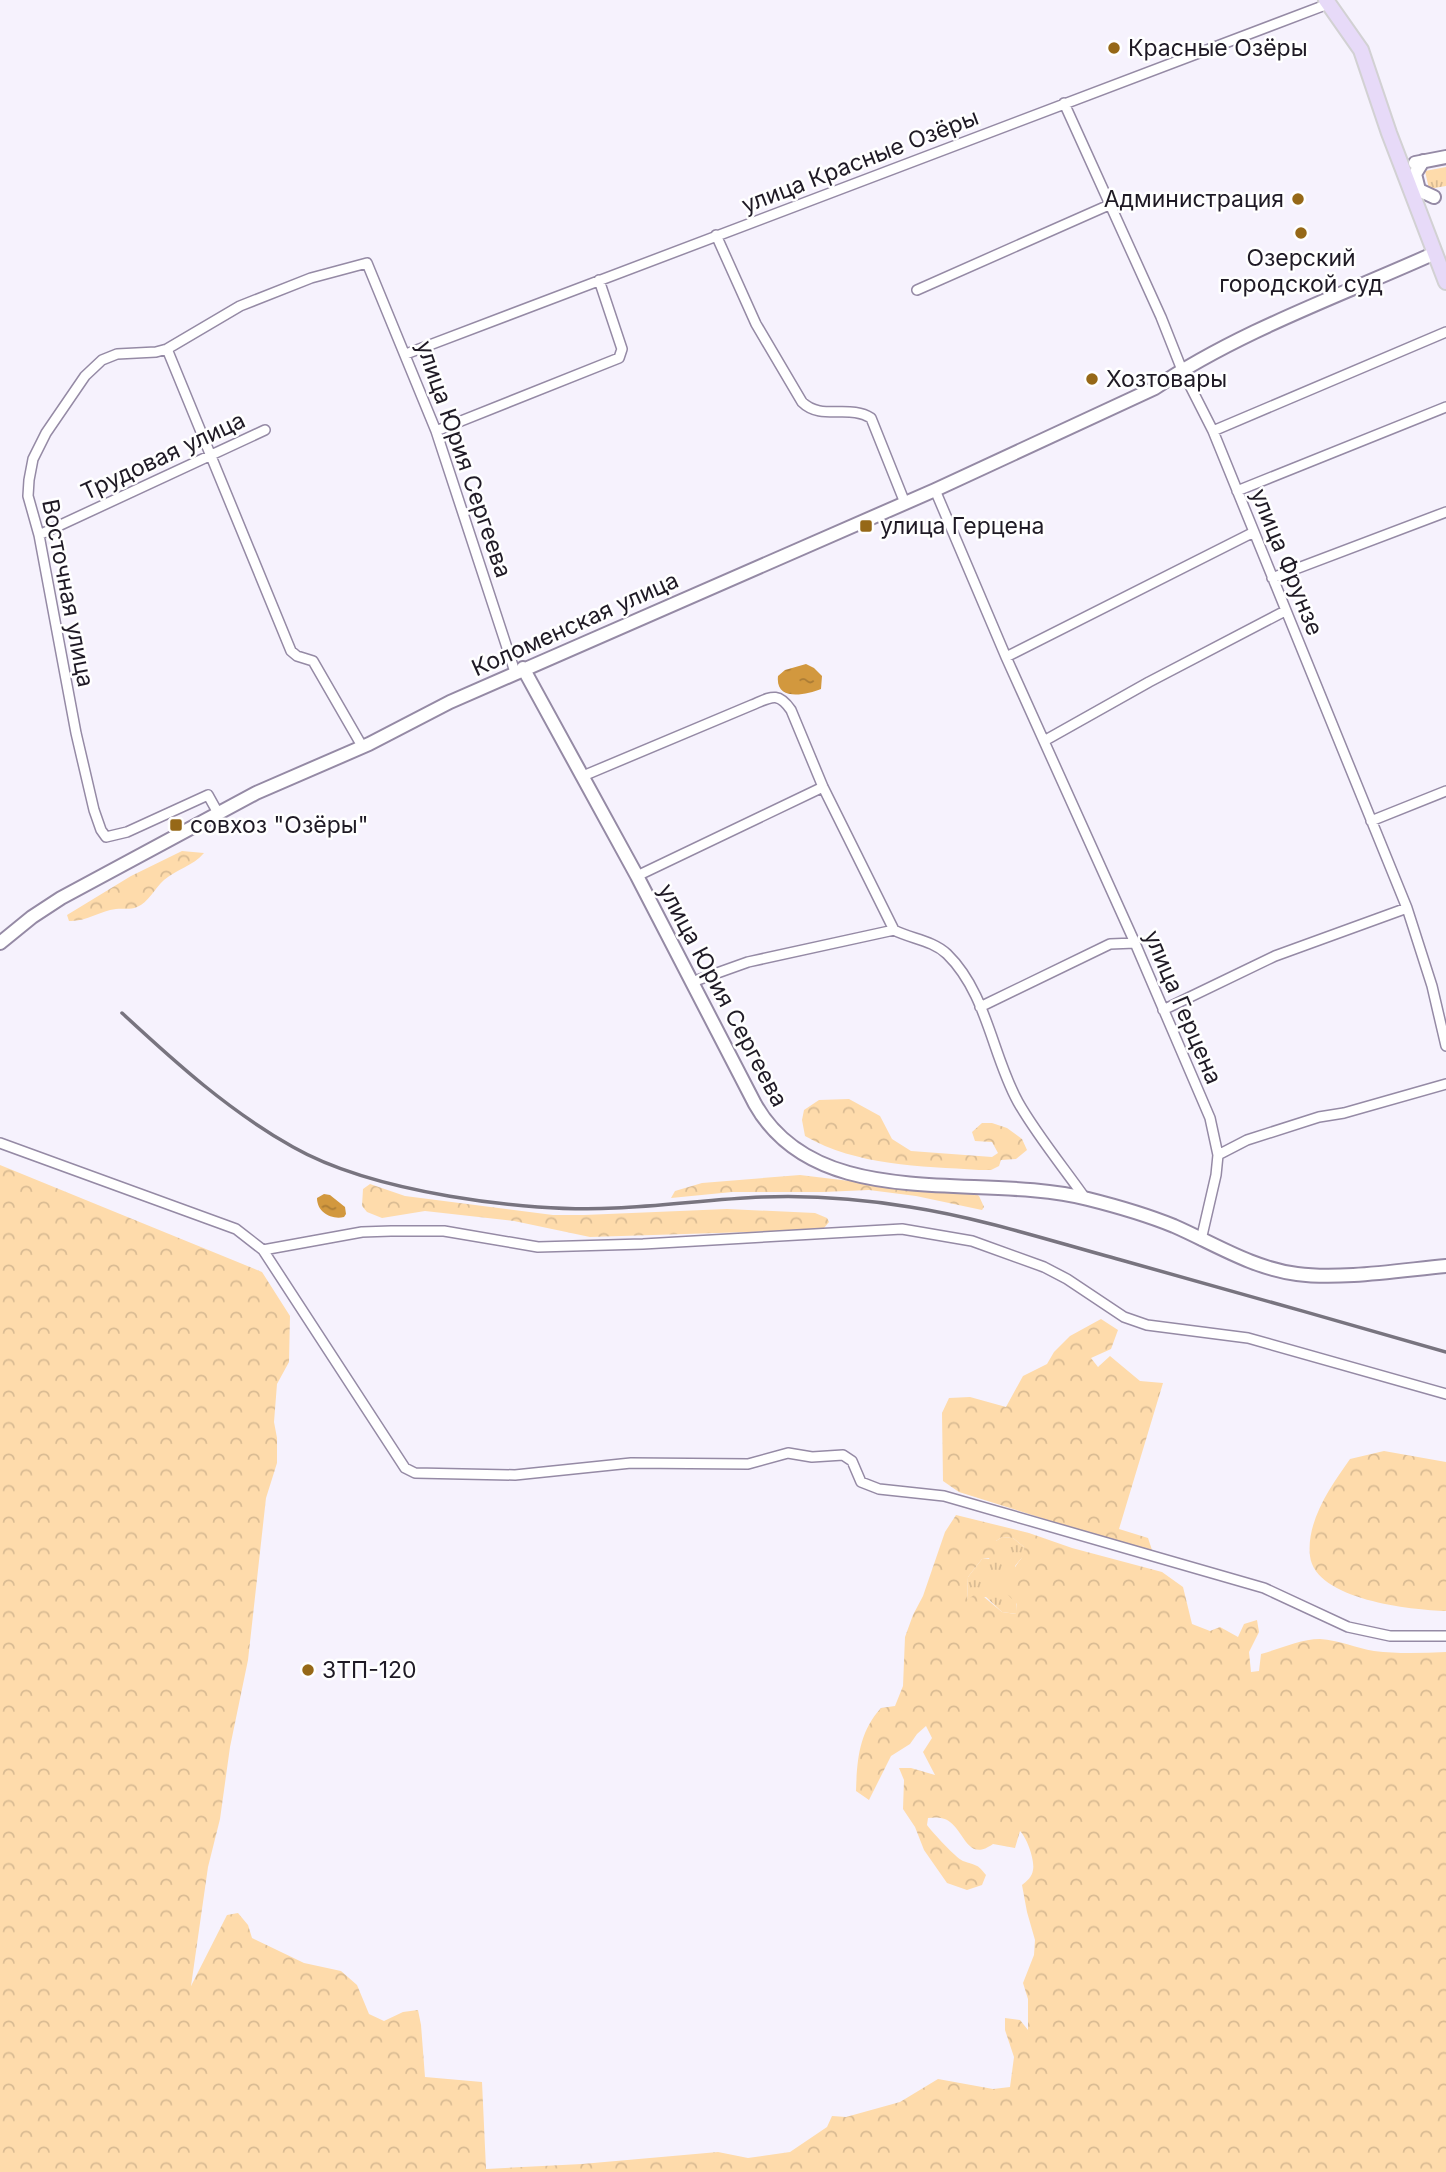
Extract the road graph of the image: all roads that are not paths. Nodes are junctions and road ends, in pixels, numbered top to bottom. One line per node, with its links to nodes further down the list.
1 (1327, 2): 2 (street, улица Красные Озёры); 5 (main road)
2 (1064, 103): 8 (street, улица Фрунзе); 9 (street, улица Красные Озёры)
3 (1446, 157): 4 (street)
4 (1423, 161): 5 (street); 6 (street)
5 (1401, 166): 7 (main road)
6 (1440, 195): 7 (street)
7 (1415, 201): 10 (main road)
8 (1109, 205): 14 (street); 18 (street, улица Фрунзе)
9 (716, 235): 12 (street, улица Красные Озёры); 26 (street)
10 (1435, 253): 13 (main road); 18 (street, Коломенская улица)
11 (368, 263): 16 (street, Восточная улица); 17 (street, улица Юрия Сергеева)
12 (599, 280): 17 (street, улица Красные Озёры); 21 (street)
13 (1446, 282)
14 (917, 290)
15 (1446, 332): 22 (street)
16 (167, 349): 23 (street); 29 (street, Восточная улица)
17 (406, 354): 21 (street, улица Юрия Сергеева)
18 (1182, 370): 22 (street, улица Фрунзе); 24 (street, Коломенская улица)
19 (1446, 407): 25 (street)
20 (265, 430): 23 (street, Трудовая улица)
21 (436, 431): 33 (street, улица Юрия Сергеева)
22 (1213, 431): 25 (street, улица Фрунзе)
23 (210, 456): 29 (street, Трудовая улица); 35 (street)
24 (934, 490): 26 (street, Коломенская улица); 32 (street, улица Герцена)
25 (1237, 491): 28 (street, улица Фрунзе)
26 (905, 502): 33 (street, Коломенская улица)
27 (1446, 512): 30 (street)
28 (1254, 532): 30 (street, улица Фрунзе); 32 (street)
29 (39, 535): 39 (street, Восточная улица)
30 (1272, 578): 31 (street, улица Фрунзе)
31 (1285, 611): 34 (street); 40 (street, улица Фрунзе)
32 (1006, 657): 34 (street, улица Герцена)
33 (519, 670): 35 (street, Коломенская улица); 36 (street, улица Юрия Сергеева)
34 (1044, 741): 45 (street, улица Герцена)
35 (362, 747): 39 (street, Коломенская улица)
36 (583, 776): 37 (street); 41 (street, улица Юрия Сергеева)
37 (823, 787): 41 (street); 43 (street)
38 (1446, 791): 40 (street)
39 (218, 813): 44 (street, Коломенская улица)
40 (1371, 821): 42 (street, улица Фрунзе)
41 (637, 876): 46 (street, улица Юрия Сергеева)
42 (1407, 908): 48 (street); 49 (street, улица Фрунзе)
43 (894, 930): 46 (street); 47 (street)
44 (0, 943)
45 (1135, 943): 47 (street); 48 (street, улица Герцена)
46 (692, 982): 53 (street, улица Юрия Сергеева)
47 (980, 1007): 53 (street)
48 (1163, 1010): 52 (street, улица Герцена)
49 (1446, 1046)
50 (1446, 1084): 52 (street)
51 (0, 1143): 55 (street)
52 (1218, 1155): 54 (street, улица Герцена)
53 (1086, 1198): 54 (street, улица Юрия Сергеева)
54 (1201, 1240): 56 (street, улица Юрия Сергеева)
55 (263, 1250): 57 (street); 58 (street)
56 (1446, 1266)
57 (1446, 1394)
58 (1446, 1636)

